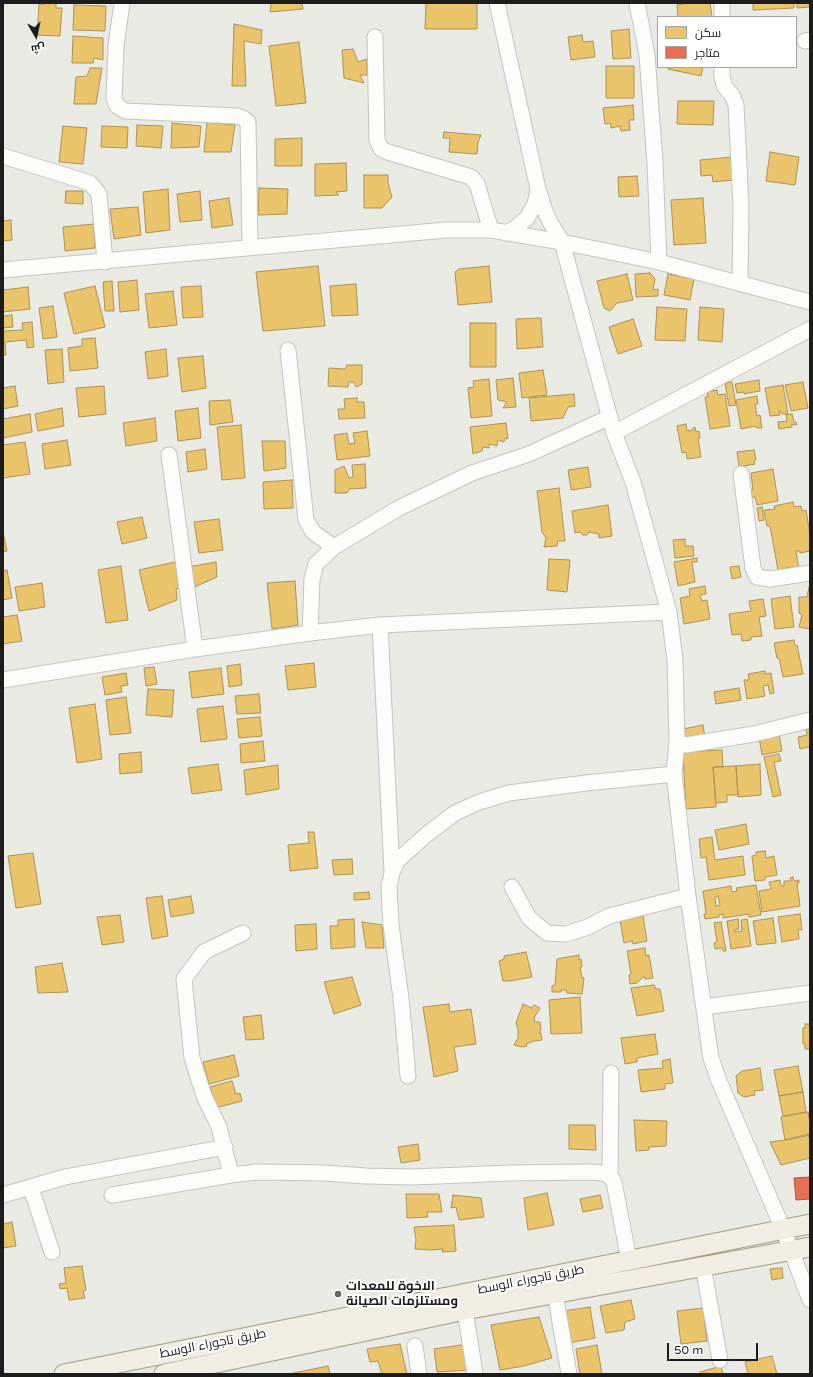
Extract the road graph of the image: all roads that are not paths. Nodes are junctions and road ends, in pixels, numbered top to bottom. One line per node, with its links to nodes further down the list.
1 (122, 3): 13 (street)
2 (497, 3): 9 (street)
3 (637, 3): 15 (street)
4 (722, 3): 5 (street)
5 (722, 16)
6 (375, 37): 10 (street)
7 (722, 68): 17 (street)
8 (3, 156): 14 (street)
9 (538, 189): 11 (street); 12 (street)
10 (491, 230): 11 (street); 13 (street)
11 (506, 233): 12 (street)
12 (562, 242): 15 (street); 21 (street)
13 (250, 247): 14 (street)
14 (106, 262): 16 (street)
15 (659, 262): 17 (street)
16 (3, 270)
17 (740, 283): 18 (street)
18 (810, 302)
19 (810, 329): 22 (street)
20 (288, 350): 25 (street)
21 (610, 417): 22 (street); 25 (street)
22 (614, 433): 27 (street)
23 (169, 455): 30 (street)
24 (741, 474): 26 (street)
25 (334, 547): 29 (street)
26 (810, 573)
27 (669, 612): 28 (street); 33 (street)
28 (380, 625): 29 (street); 35 (street)
29 (310, 632): 30 (street)
30 (195, 649): 31 (street)
31 (3, 680)
32 (810, 720): 33 (street)
33 (677, 742): 34 (street)
34 (674, 774): 35 (street); 37 (street)
35 (392, 873): 42 (street)
36 (512, 886): 37 (street)
37 (688, 896): 40 (street)
38 (243, 933): 43 (street)
39 (810, 993): 40 (street)
40 (704, 1007): 50 (street)
41 (612, 1074): 45 (street)
42 (408, 1076)
43 (225, 1147): 44 (street); 46 (street)
44 (231, 1175): 45 (street); 48 (street)
45 (610, 1176): 54 (street)
46 (31, 1188): 47 (street); 53 (street)
47 (3, 1195)
48 (112, 1195)
49 (810, 1224): 50 (main road, طريق تاجوراء الوسط)
50 (783, 1229): 52 (street); 54 (main road, طريق تاجوراء الوسط)
51 (810, 1247): 52 (main road)
52 (792, 1250): 55 (main road); 57 (street)
53 (52, 1252)
54 (629, 1260): 61 (main road, طريق تاجوراء الوسط)
55 (703, 1266): 56 (main road); 60 (street)
56 (555, 1293): 58 (main road); 66 (street)
57 (810, 1300)
58 (464, 1310): 63 (main road); 65 (street)
59 (415, 1346): 64 (street)
60 (720, 1360)
61 (130, 1368): 62 (main road, طريق تاجوراء الوسط)
62 (64, 1374)
63 (164, 1374)
64 (420, 1374)
65 (475, 1374)
66 (569, 1374)

